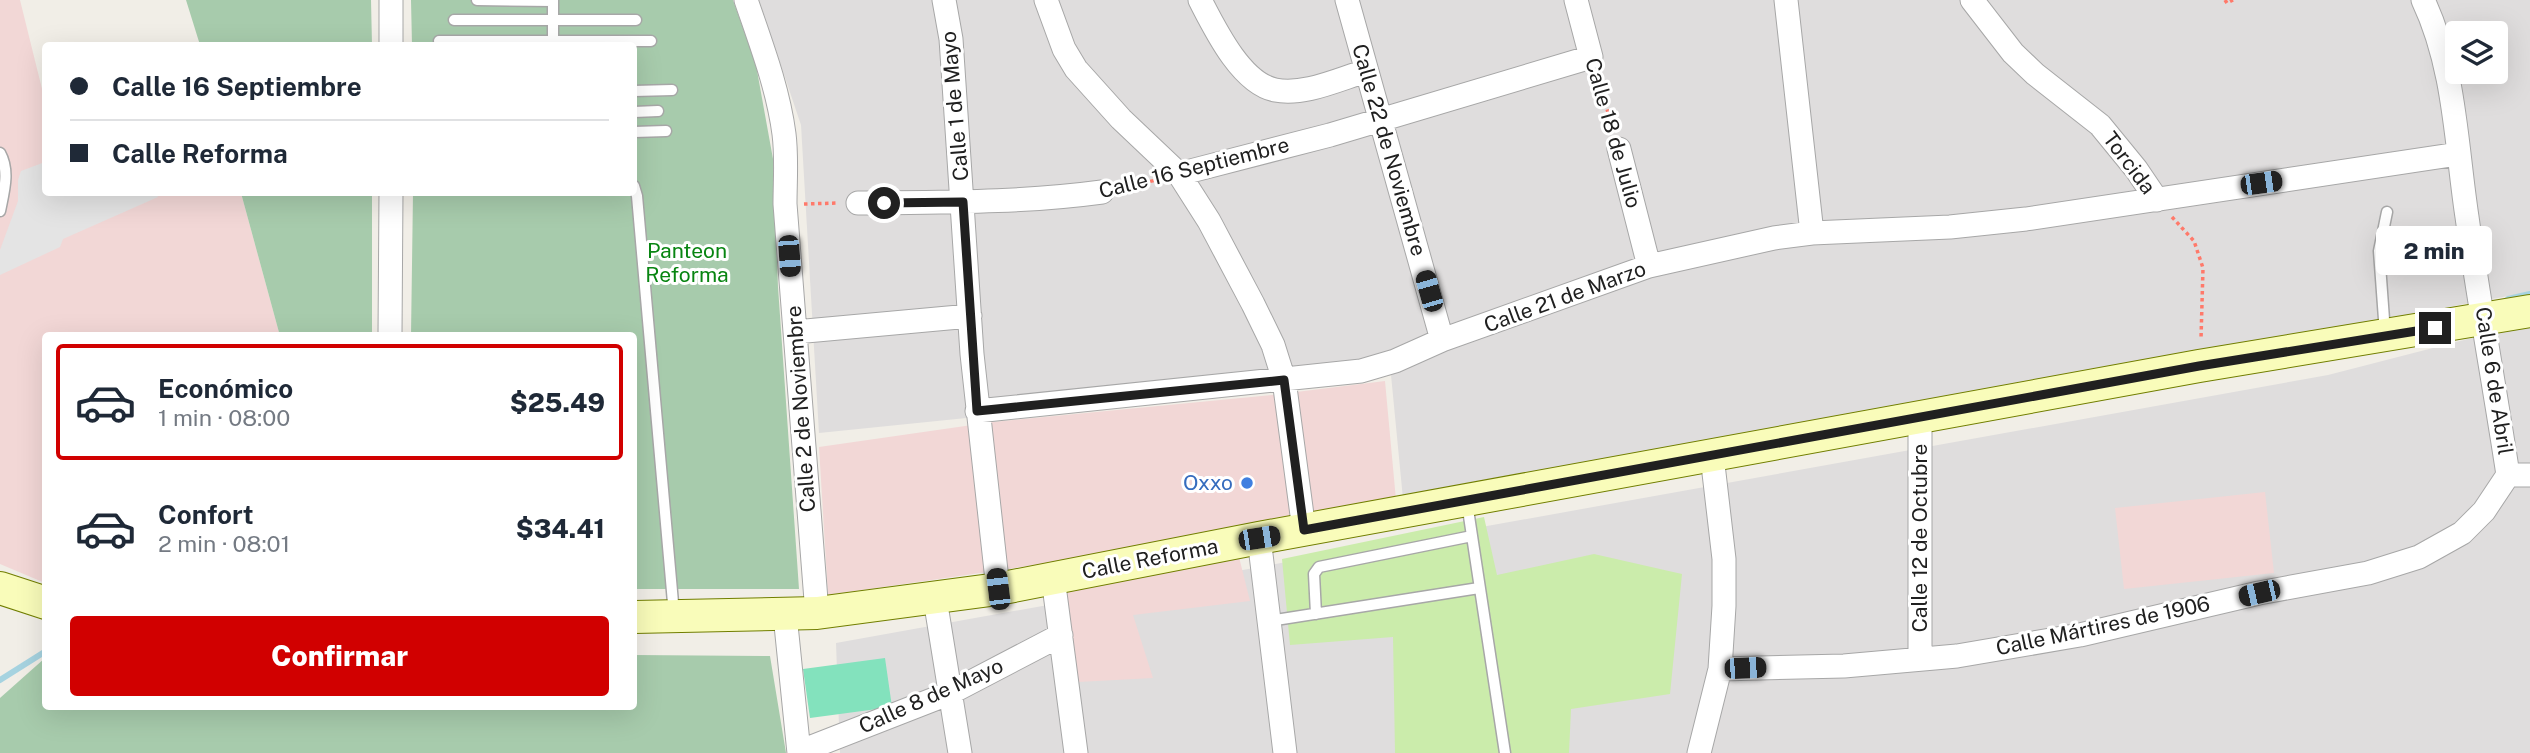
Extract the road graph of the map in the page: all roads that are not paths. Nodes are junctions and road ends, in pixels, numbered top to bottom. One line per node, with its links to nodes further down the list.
1 (391, 0): 18 (street)
2 (477, 0): 12 (lane)
3 (746, 0): 49 (street, Calle 2 de Noviembre)
4 (944, 0): 39 (street, Calle 1 de Mayo)
5 (1046, 0): 34 (street)
6 (1200, 0): 23 (street)
7 (1347, 0): 23 (street, Calle 22 de Noviembre)
8 (1576, 0): 22 (street, Calle 18 de Julio)
9 (1786, 0): 43 (street)
10 (1972, 0): 38 (street, Torcida)
11 (2423, 0): 33 (street, Calle 6 de Abril)
12 (553, 1): 14 (lane)
13 (454, 20): 14 (lane)
14 (553, 20): 15 (lane); 20 (lane)
15 (636, 20)
16 (439, 41): 19 (lane)
17 (650, 41): 21 (lane)
18 (391, 42)
19 (496, 42)
20 (553, 42)
21 (602, 42)
22 (1591, 57): 28 (street, Calle 16 Septiembre)
23 (1366, 71): 28 (street, Calle 22 de Noviembre)
24 (672, 90): 25 (lane)
25 (637, 91)
26 (658, 111): 27 (lane)
27 (637, 112)
28 (1381, 120): 34 (street, Calle 16 Septiembre); 51 (street, Calle 22 de Noviembre)
29 (666, 131): 30 (lane)
30 (637, 132)
31 (1619, 149): 44 (street, Calle 18 de Julio)
32 (0, 153): 41 (lane)
33 (2458, 154): 38 (street, Calle 21 de Marzo); 47 (street, Calle 6 de Abril)
34 (1179, 174): 52 (street)
35 (1102, 192): 39 (street, Calle 16 Septiembre)
36 (391, 196): 48 (street)
37 (637, 196): 71 (lane)
38 (2157, 200): 43 (street, Calle 21 de Marzo)
39 (963, 202): 40 (street, Calle 16 Septiembre); 46 (street, Calle 1 de Mayo)
40 (858, 203)
41 (0, 211)
42 (2387, 212): 50 (lane)
43 (1812, 233): 44 (street, Calle 21 de Marzo)
44 (1649, 266): 51 (street, Calle 21 de Marzo)
45 (2530, 311): 47 (street, Calle Reforma)
46 (970, 316): 49 (street); 53 (street, Calle 1 de Mayo)
47 (2485, 320): 50 (street, Calle Reforma); 56 (street, Calle 6 de Abril)
48 (390, 332)
49 (795, 332): 67 (street, Calle 2 de Noviembre)
50 (2386, 336): 54 (street, Calle Reforma)
51 (1443, 340): 52 (street, Calle 21 de Marzo)
52 (1284, 380): 53 (street, Calle 21 de Marzo); 58 (street)
53 (977, 411): 64 (street, Calle 1 de Mayo)
54 (1920, 418): 55 (street, Calle Reforma); 74 (street, Calle 12 de Octubre)
55 (1712, 456): 57 (street, Calle Reforma); 75 (street)
56 (2519, 475): 74 (street, Calle Mártires de 1906)
57 (1466, 500): 58 (street, Calle Reforma); 59 (lane)
58 (1304, 530): 60 (street, Calle Reforma)
59 (1472, 536): 63 (lane); 68 (lane)
60 (1259, 538): 61 (street, Calle Reforma); 72 (street)
61 (1053, 578): 64 (street, Calle Reforma); 73 (street)
62 (0, 588): 66 (street)
63 (1479, 588): 68 (lane); 81 (lane)
64 (998, 589): 65 (street, Calle Reforma)
65 (935, 599): 67 (street, Calle Reforma); 76 (street)
66 (42, 602)
67 (817, 613): 69 (street, Calle Reforma)
68 (1315, 614): 72 (lane)
69 (785, 615): 71 (street, Calle Reforma); 77 (street)
70 (637, 617): 71 (street, Calle Reforma)
71 (674, 617)
72 (1269, 621): 80 (street)
73 (1061, 635): 76 (street, Calle 8 de Mayo); 79 (street)
74 (1920, 659): 75 (street, Calle Mártires de 1906)
75 (1720, 669): 82 (street)
76 (950, 693): 77 (street, Calle 8 de Mayo); 78 (street)
77 (798, 753)
78 (960, 753)
79 (1076, 753)
80 (1285, 753)
81 (1505, 753)
82 (1699, 753)

